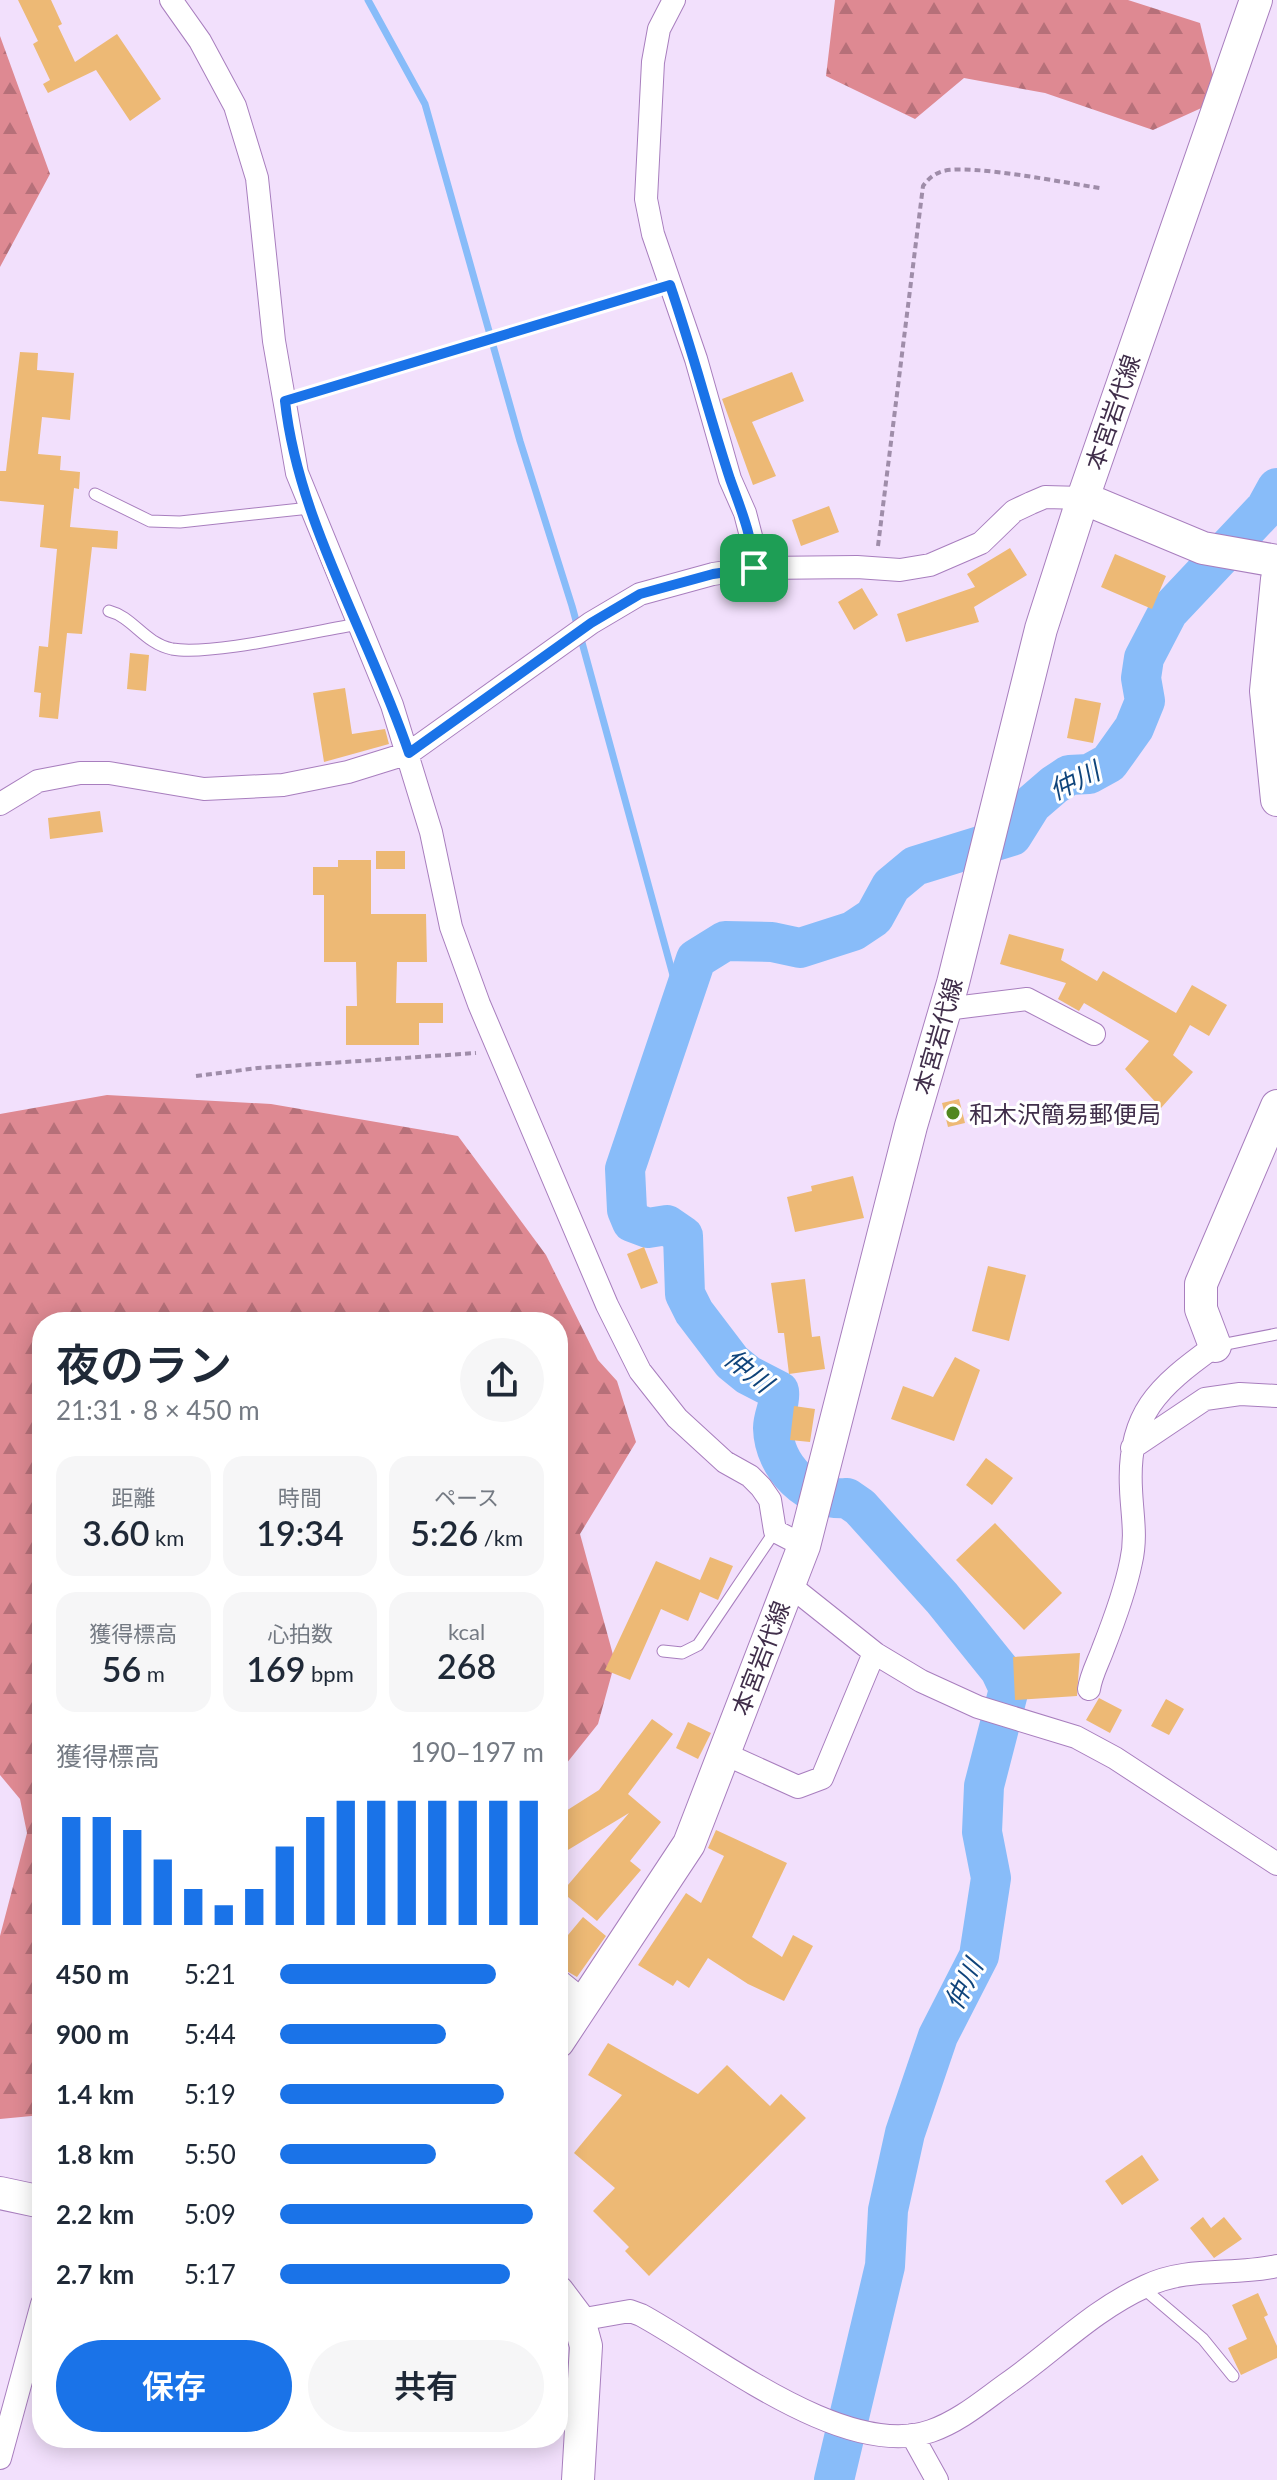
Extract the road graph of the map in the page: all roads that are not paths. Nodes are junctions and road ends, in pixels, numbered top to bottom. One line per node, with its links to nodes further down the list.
1 (171, 0): 6 (street)
2 (674, 0): 8 (street)
3 (1256, 0): 5 (main road, 本宮岩代線)
4 (95, 494): 6 (lane)
5 (1083, 498): 7 (main road); 8 (street); 15 (main road, 本宮岩代線)
6 (310, 508): 11 (street)
7 (1277, 561)
8 (754, 568): 12 (street)
9 (1277, 579): 13 (main road)
10 (109, 611): 11 (lane)
11 (359, 624): 12 (street)
12 (409, 753): 14 (street); 22 (street)
13 (1277, 800)
14 (0, 804)
15 (946, 1009): 16 (street); 23 (main road, 本宮岩代線)
16 (1094, 1034)
17 (1277, 1106): 19 (main road)
18 (1277, 1334): 19 (lane)
19 (1215, 1346): 21 (street)
20 (1277, 1396): 21 (street)
21 (1132, 1448): 27 (street)
22 (775, 1531): 23 (street); 25 (lane)
23 (804, 1546): 24 (main road, 本宮岩代線)
24 (788, 1584): 26 (street); 28 (main road, 本宮岩代線)
25 (663, 1651)
26 (874, 1653): 28 (street); 29 (street)
27 (1089, 1689)
28 (725, 1754): 31 (main road, 本宮岩代線)
29 (1277, 1864)
30 (568, 1988): 31 (street)
31 (585, 2002): 32 (main road, 本宮岩代線)
32 (568, 2027)
33 (0, 2193): 34 (main road)
34 (32, 2200)
35 (1277, 2266): 36 (street)
36 (1143, 2287): 40 (lane); 41 (street)
37 (568, 2305): 38 (main road)
38 (579, 2320): 41 (street); 43 (main road)
39 (32, 2341): 42 (street)
40 (1233, 2376)
41 (912, 2435): 44 (street)
42 (0, 2458)
43 (578, 2480)
44 (937, 2480)

